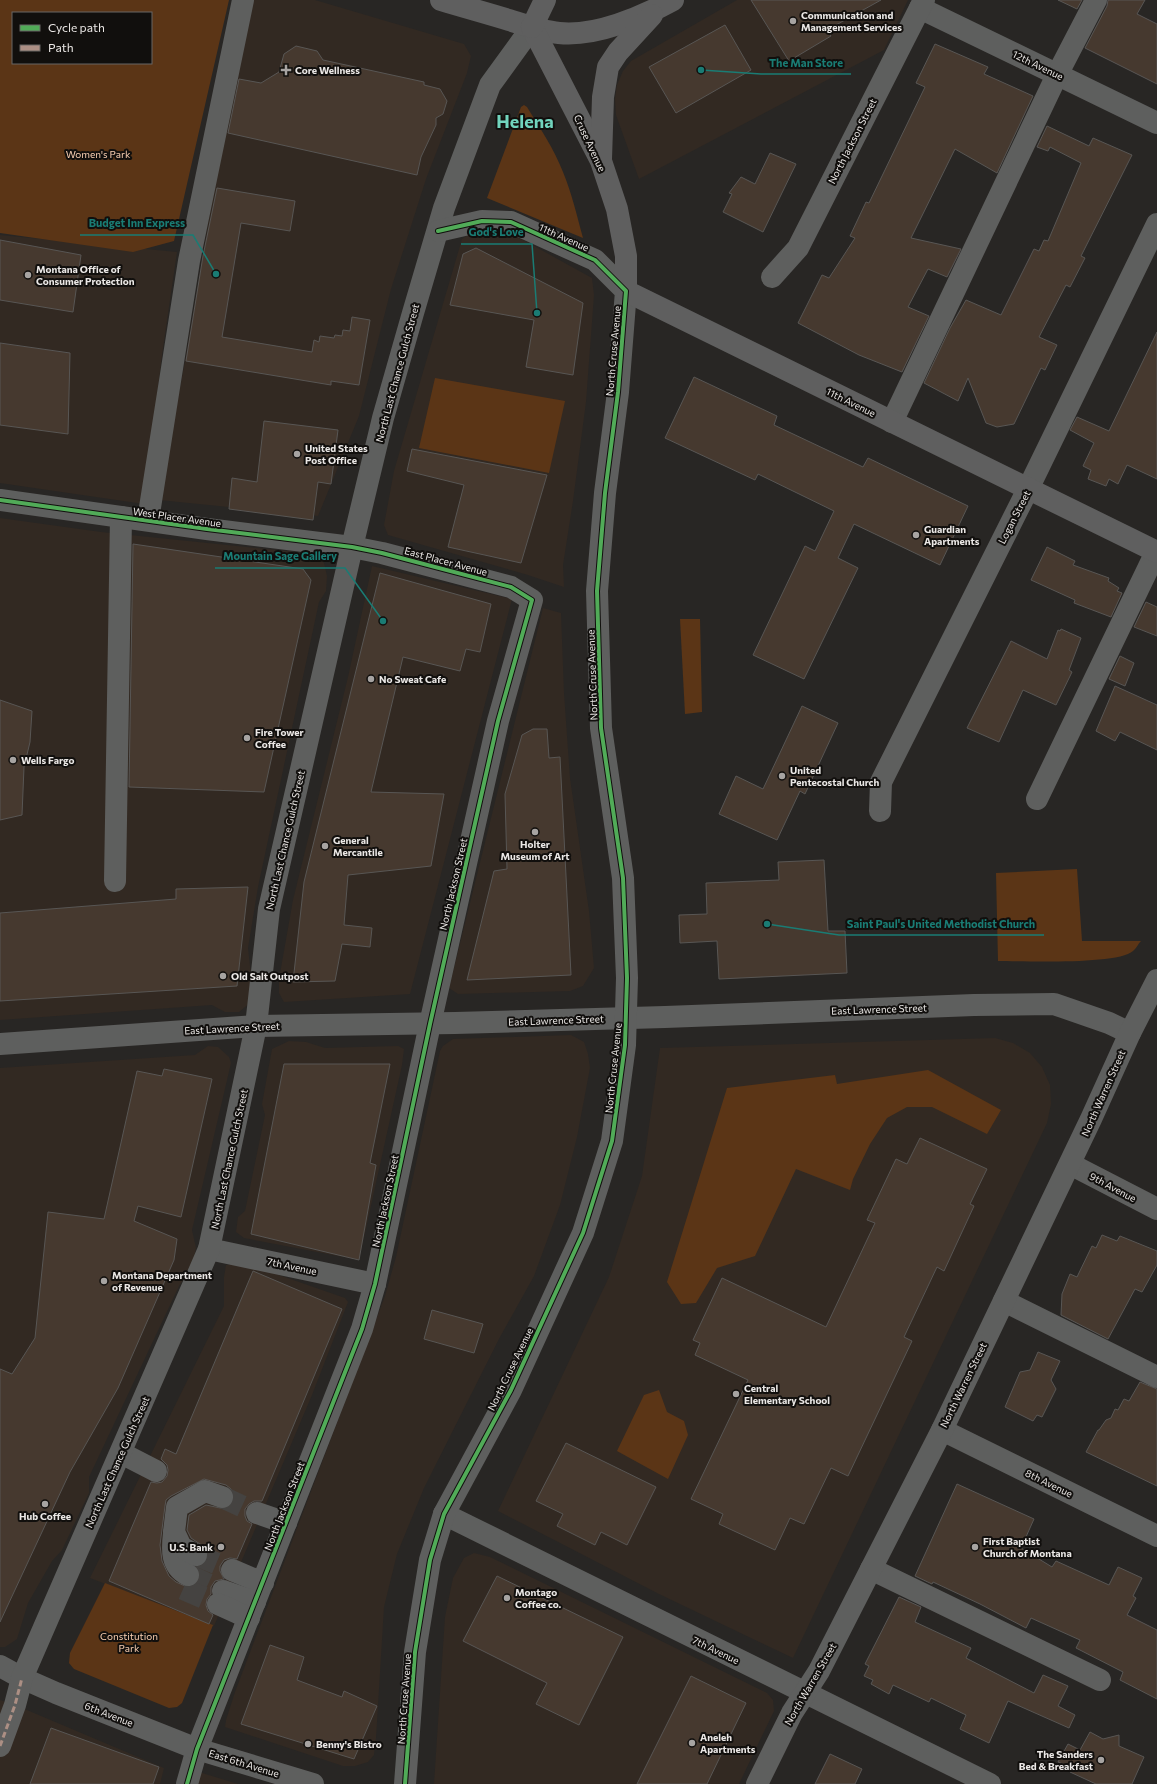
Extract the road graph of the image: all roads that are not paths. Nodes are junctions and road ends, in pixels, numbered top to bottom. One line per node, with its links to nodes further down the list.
1 (242, 0): 19 (street)
2 (441, 0): 7 (main road)
3 (545, 0): 7 (main road, North Last Chance Gulch Street)
4 (1096, 0): 8 (street)
5 (665, 4): 7 (main road); 10 (main road)
6 (922, 4): 8 (street, 12th Avenue); 13 (street, North Jackson Street)
7 (532, 27): 10 (main road, Cruse Avenue); 12 (street, North Last Chance Gulch Street)
8 (1057, 75): 9 (street, 12th Avenue); 15 (street)
9 (1157, 123)
10 (601, 161): 14 (main road, Cruse Avenue)
11 (1157, 224): 16 (street, Logan Street)
12 (438, 231): 14 (street, 11th Avenue); 20 (street, North Last Chance Gulch Street)
13 (772, 277)
14 (626, 291): 15 (main road, 11th Avenue); 27 (street, North Cruse Avenue)
15 (892, 422): 16 (main road, 11th Avenue)
16 (1028, 489): 21 (main road, 11th Avenue); 24 (street, Logan Street)
17 (0, 500): 18 (street, West Placer Avenue)
18 (121, 517): 19 (street, West Placer Avenue); 25 (street)
19 (148, 520): 20 (street, West Placer Avenue)
20 (352, 547): 22 (street, East Placer Avenue); 29 (street, North Last Chance Gulch Street)
21 (1156, 552): 23 (street)
22 (532, 600): 28 (street, North Jackson Street)
23 (1037, 798)
24 (880, 811)
25 (115, 881)
26 (1157, 980): 30 (street, North Warren Street)
27 (626, 1018): 28 (street, East Lawrence Street); 30 (street, East Lawrence Street); 43 (street, North Cruse Avenue)
28 (430, 1024): 29 (street, East Lawrence Street); 35 (street, North Jackson Street)
29 (256, 1026): 31 (street, East Lawrence Street); 34 (street, North Last Chance Gulch Street)
30 (1130, 1033): 32 (street, North Warren Street)
31 (0, 1044)
32 (1070, 1164): 33 (street, 9th Avenue); 36 (street, North Warren Street)
33 (1157, 1210)
34 (209, 1249): 35 (street, 7th Avenue); 39 (street, North Last Chance Gulch Street)
35 (375, 1284): 44 (street, North Jackson Street)
36 (1004, 1301): 37 (street); 38 (street, North Warren Street)
37 (1157, 1377)
38 (942, 1430): 45 (street, 8th Avenue); 47 (street, North Warren Street)
39 (121, 1453): 40 (street); 52 (street, North Last Chance Gulch Street)
40 (156, 1471)
41 (222, 1497): 46 (street)
42 (257, 1513): 44 (street)
43 (444, 1514): 54 (street, 7th Avenue); 59 (street, North Cruse Avenue)
44 (286, 1523): 50 (street, North Jackson Street)
45 (1157, 1536)
46 (173, 1543): 46 (street)
47 (871, 1569): 53 (street); 54 (street, North Warren Street)
48 (232, 1570): 50 (street)
49 (221, 1597): 50 (street)
50 (255, 1601): 56 (street, North Jackson Street)
51 (0, 1666): 52 (street, 6th Avenue)
52 (22, 1678): 55 (street, North Last Chance Gulch Street); 56 (street, 6th Avenue)
53 (1100, 1680)
54 (804, 1693): 60 (street, North Warren Street); 61 (street, 7th Avenue)
55 (0, 1746)
56 (197, 1749): 57 (street, North Jackson Street); 58 (street, East 6th Avenue)
57 (187, 1784)
58 (313, 1784)
59 (405, 1784)
60 (757, 1784)
61 (990, 1784)

